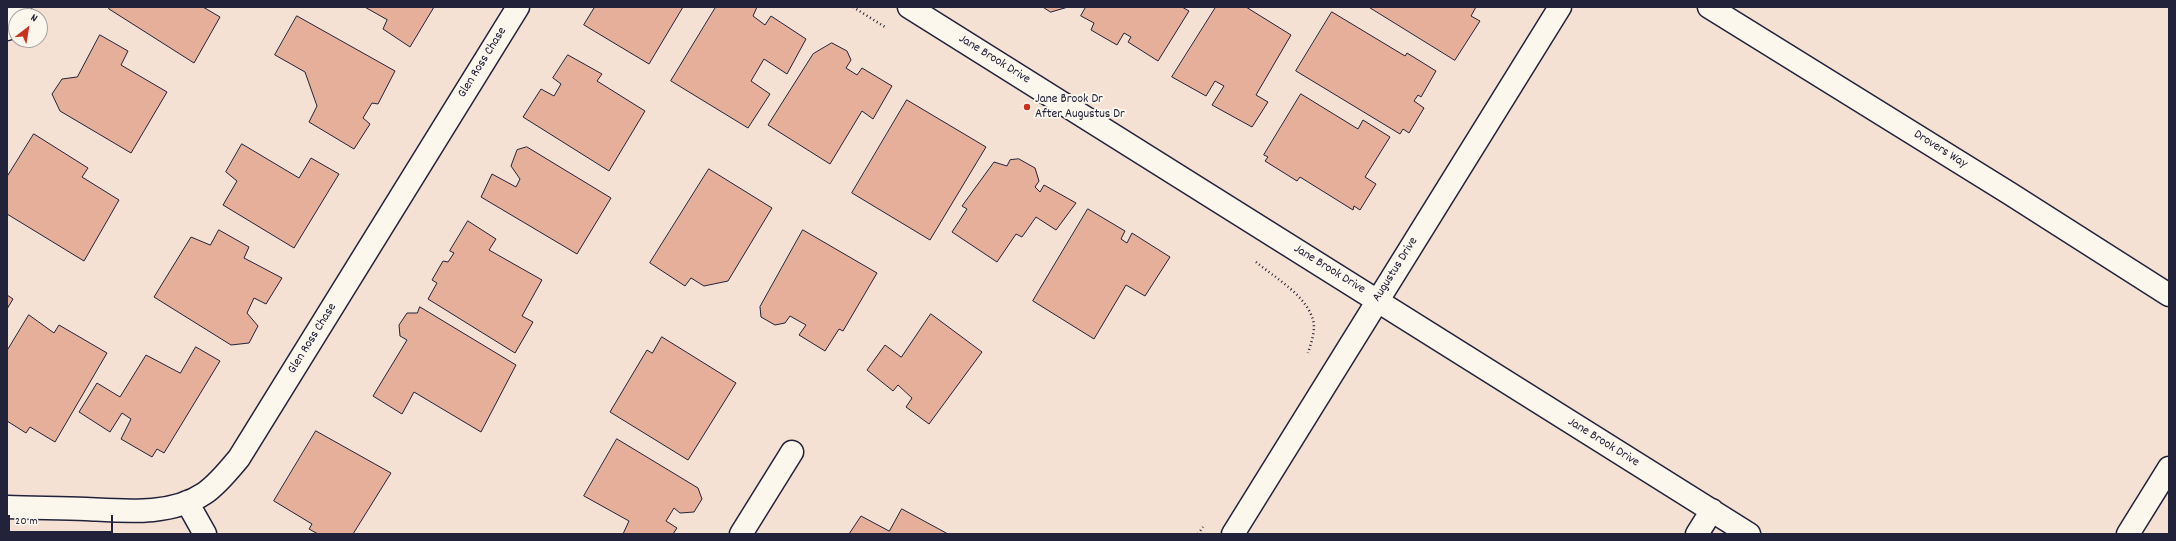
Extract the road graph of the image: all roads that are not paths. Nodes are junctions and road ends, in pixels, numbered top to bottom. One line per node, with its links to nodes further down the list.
1 (20, 7): 6 (street)
2 (518, 7): 11 (street, Glen Ross Chase)
3 (909, 7): 8 (street, Jane Brook Drive)
4 (1560, 7): 8 (street, Augustus Drive)
5 (1709, 7): 7 (street, Drovers Way)
6 (7, 29)
7 (2169, 295)
8 (1377, 301): 13 (street, Jane Brook Drive); 16 (street, Augustus Drive)
9 (792, 452): 15 (street)
10 (2169, 468): 19 (street)
11 (187, 502): 12 (street, Glen Ross Chase); 14 (street)
12 (7, 507)
13 (1712, 510): 17 (street); 18 (street, Jane Brook Drive)
14 (206, 534)
15 (741, 534)
16 (1233, 534)
17 (1697, 534)
18 (1749, 534)
19 (2128, 534)

